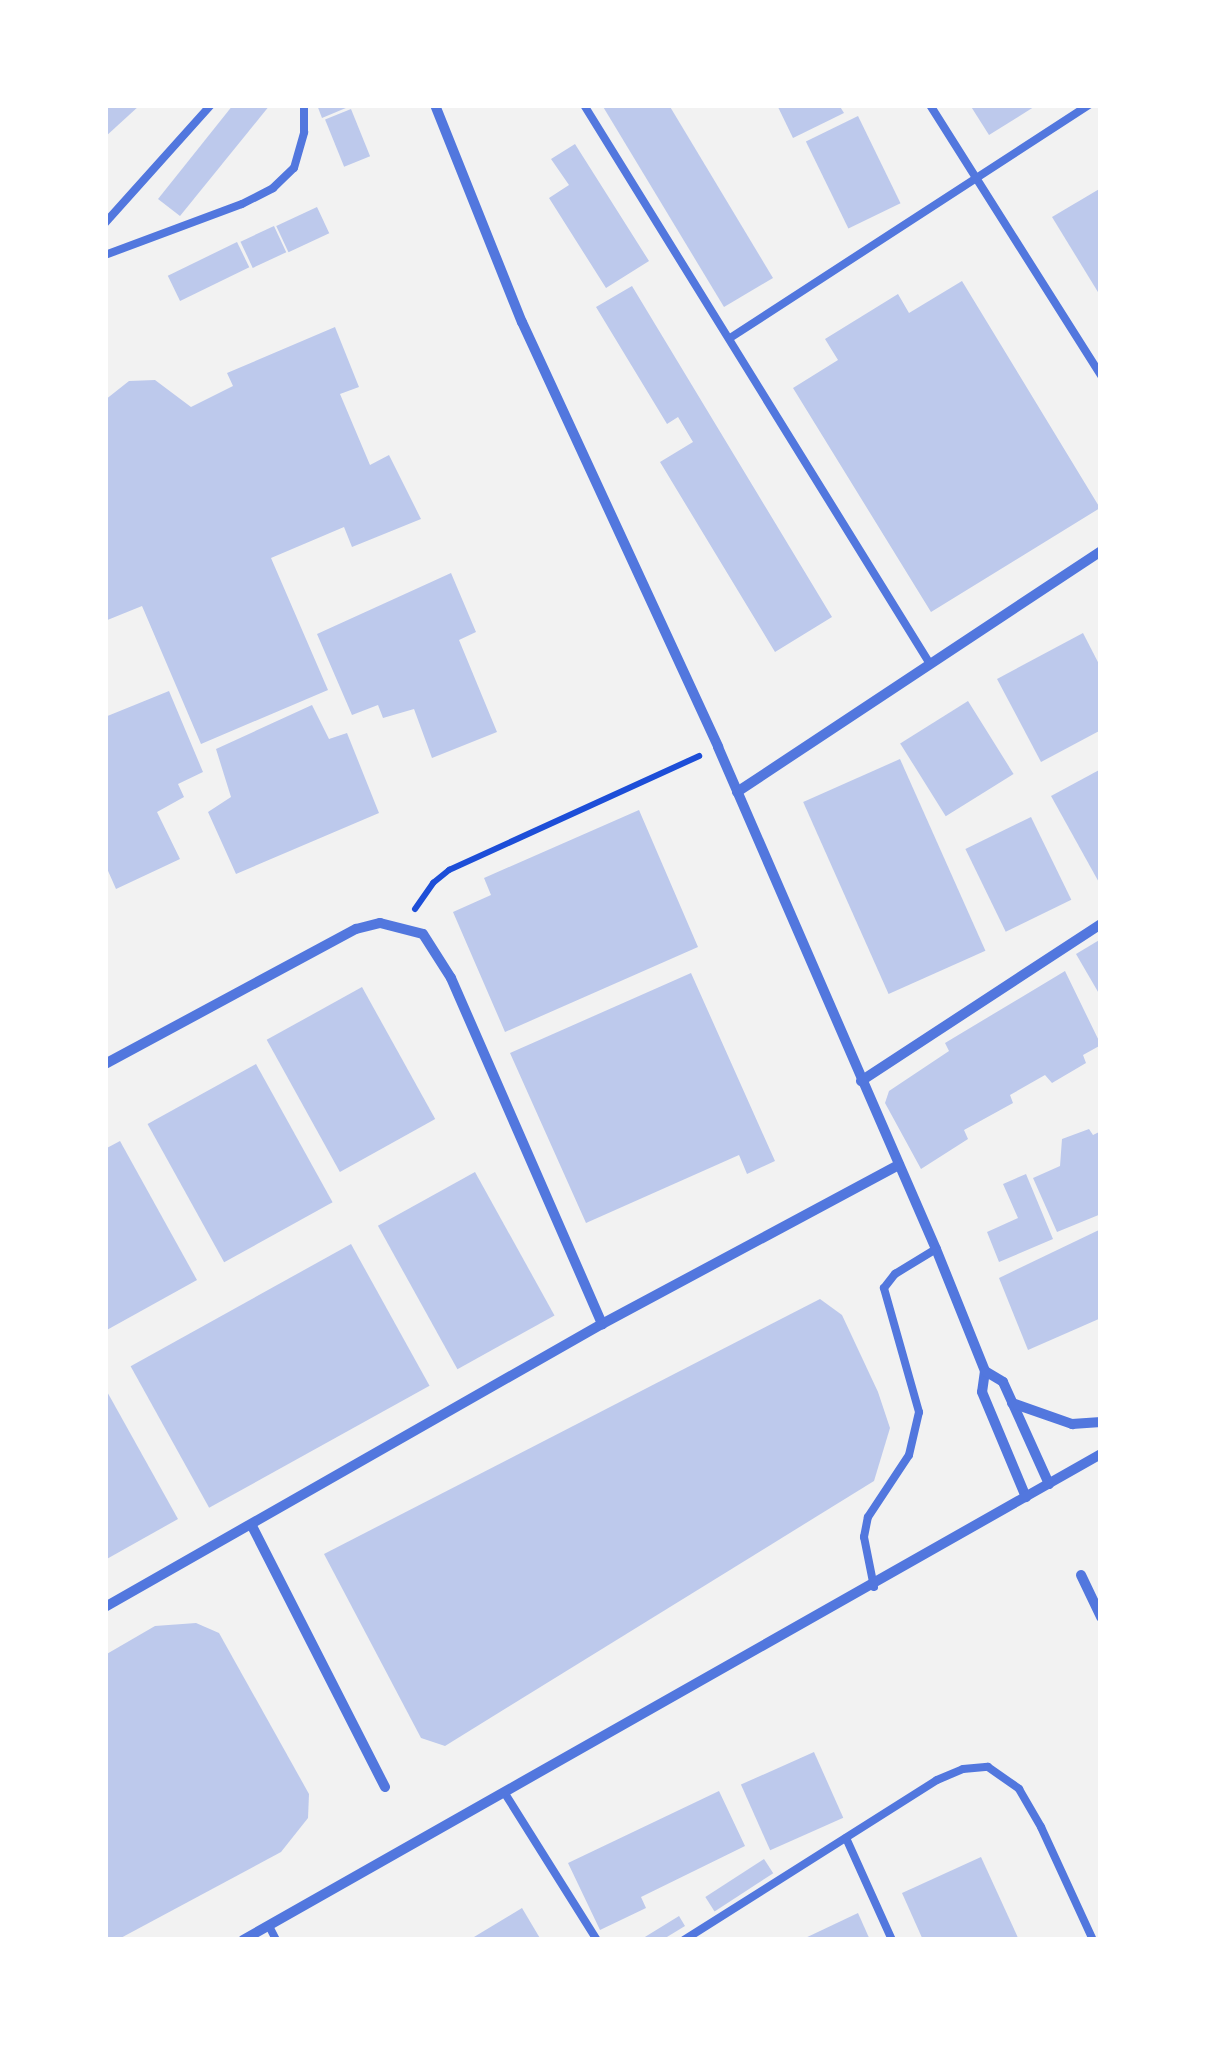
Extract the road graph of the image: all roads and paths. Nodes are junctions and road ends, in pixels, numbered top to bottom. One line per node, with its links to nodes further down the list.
1 (211, 105): 8 (lane)
2 (304, 105): 9 (lane)
3 (435, 105): 14 (street)
4 (584, 105): 10 (lane)
5 (930, 105): 7 (lane)
6 (1089, 105): 7 (lane)
7 (978, 181): 10 (lane); 11 (lane)
8 (105, 223)
9 (105, 256)
10 (730, 338): 13 (lane)
11 (1101, 375)
12 (1101, 552): 13 (street)
13 (930, 664): 15 (street)
14 (718, 748): 15 (street); 17 (path)
15 (737, 792): 19 (street)
16 (1101, 924): 19 (street)
17 (403, 927): 18 (street); 22 (street)
18 (105, 1064)
19 (861, 1081): 20 (street)
20 (899, 1165): 21 (street); 22 (street)
21 (936, 1250): 23 (street); 31 (lane)
22 (602, 1324): 29 (street)
23 (985, 1370): 24 (street); 28 (street)
24 (1012, 1402): 25 (street); 27 (street)
25 (1100, 1425)
26 (1101, 1454): 27 (street)
27 (1049, 1484): 28 (street)
28 (1026, 1497): 31 (street)
29 (252, 1526): 32 (street); 34 (street)
30 (1082, 1574): 33 (street)
31 (874, 1587): 35 (street)
32 (105, 1606)
33 (1101, 1616)
34 (385, 1786)
35 (504, 1792): 37 (street); 40 (lane)
36 (846, 1838): 41 (lane); 42 (lane); 43 (lane)
37 (269, 1926): 38 (street); 39 (lane)
38 (243, 1940)
39 (276, 1940)
40 (597, 1940)
41 (684, 1940)
42 (892, 1940)
43 (1093, 1940)

